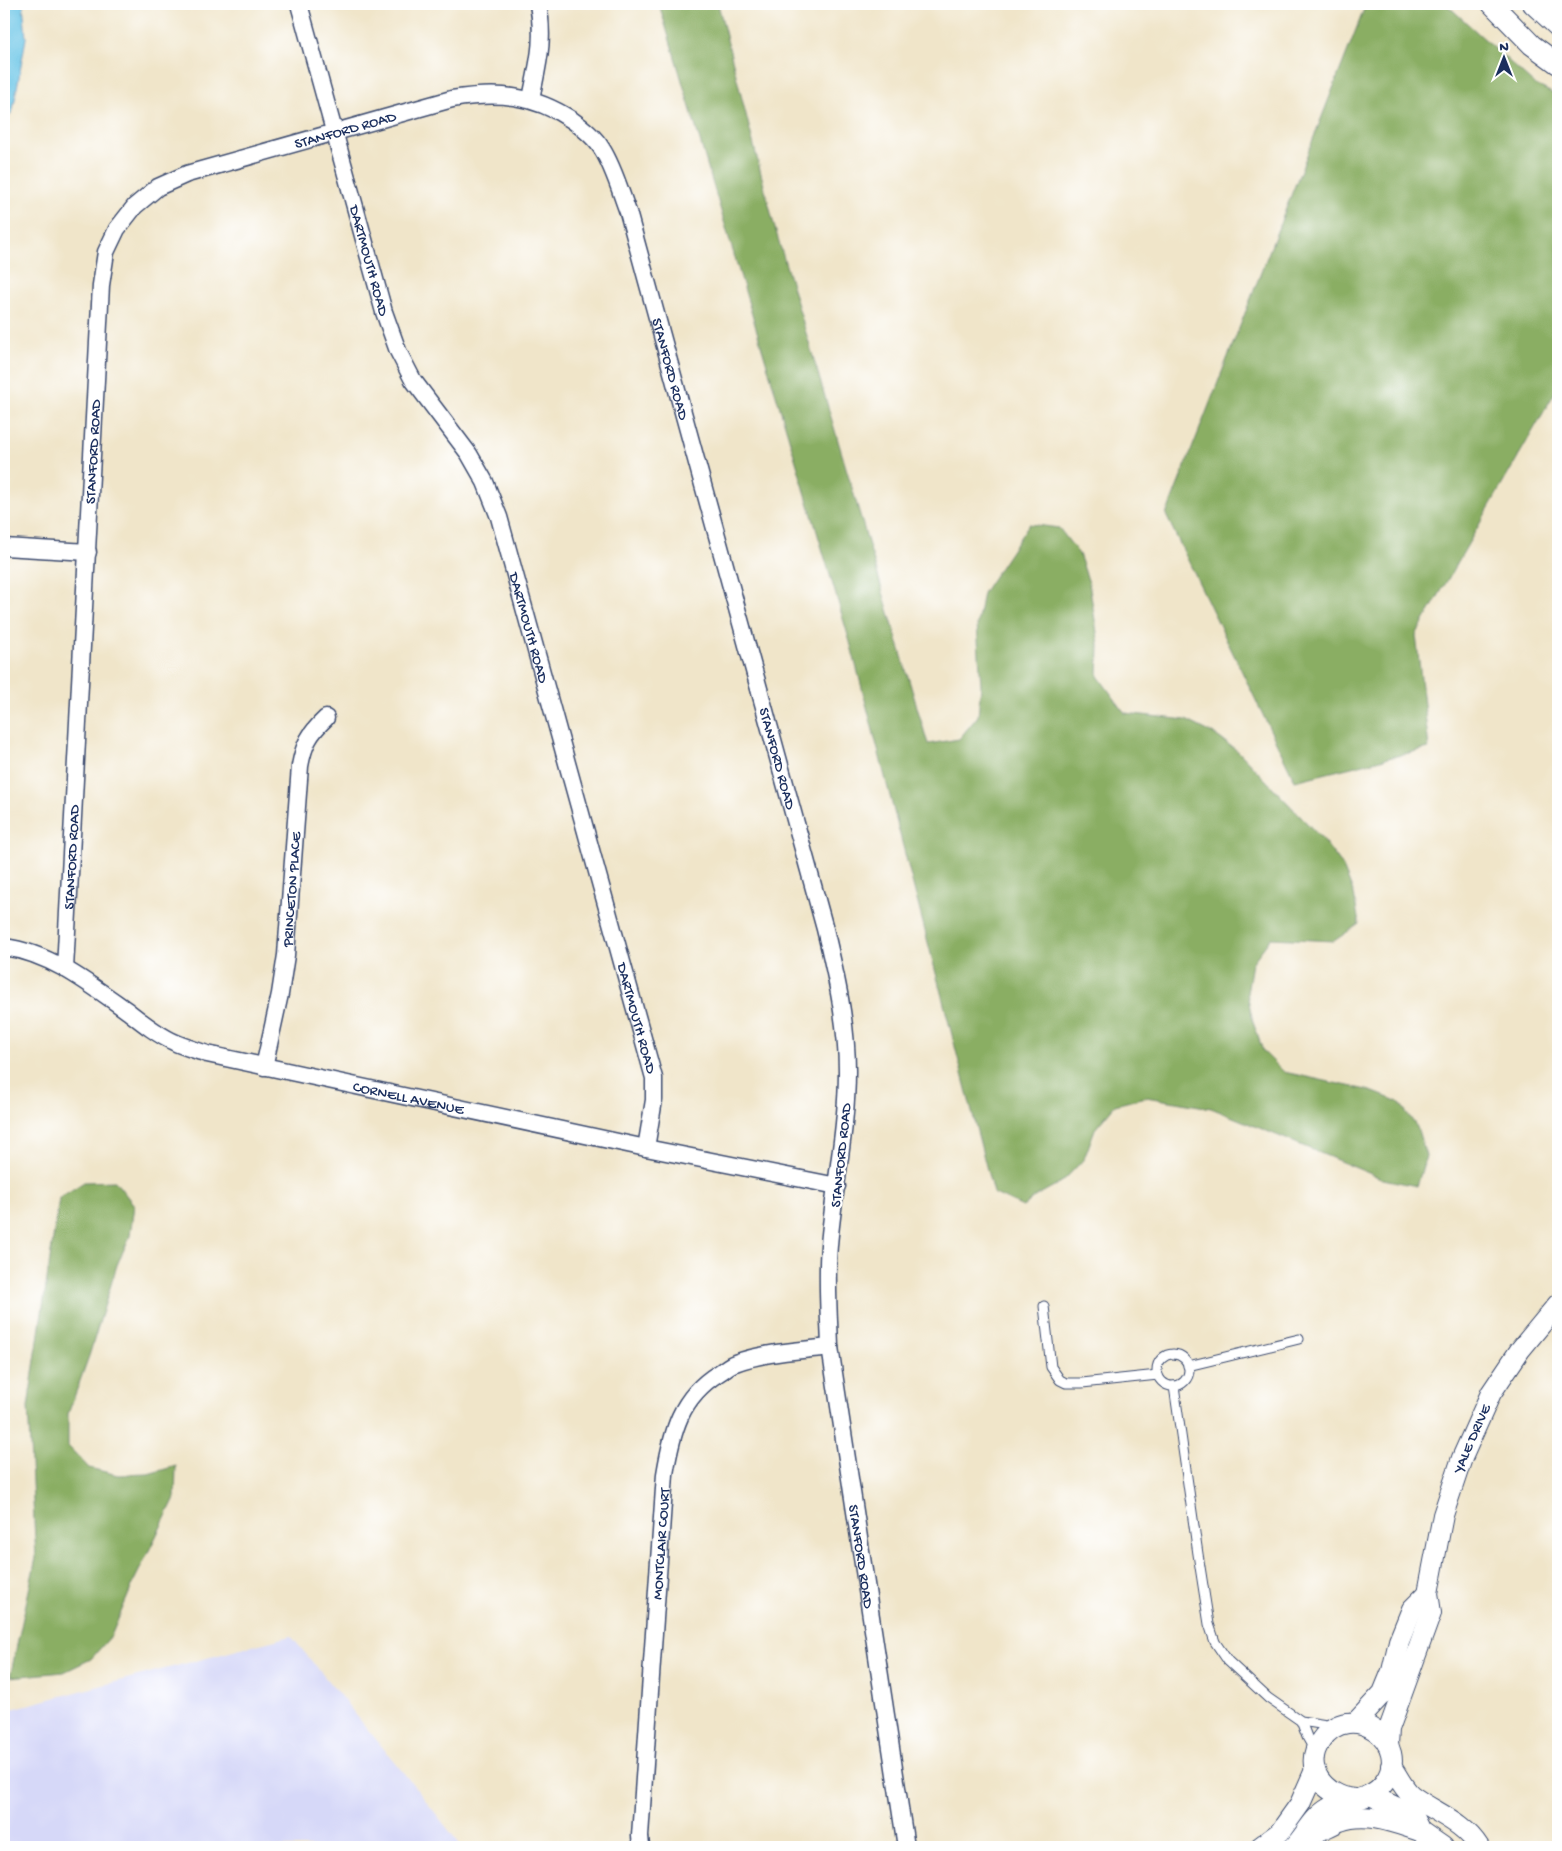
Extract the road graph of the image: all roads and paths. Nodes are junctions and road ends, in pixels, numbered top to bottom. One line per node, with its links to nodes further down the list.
1 (298, 4): 8 (street, DARTMOUTH ROAD)
2 (538, 4): 7 (street)
3 (1492, 4): 6 (street)
4 (1533, 4): 5 (street)
5 (1558, 28)
6 (1558, 64)
7 (531, 99): 8 (street, STANFORD ROAD); 16 (street, STANFORD ROAD)
8 (335, 132): 10 (street, STANFORD ROAD); 15 (street, DARTMOUTH ROAD)
9 (4, 548): 10 (street)
10 (88, 552): 13 (street, STANFORD ROAD)
11 (326, 718): 14 (street, PRINCETON PLACE)
12 (4, 947): 13 (street, CORNELL AVENUE)
13 (66, 969): 14 (street, CORNELL AVENUE)
14 (264, 1067): 15 (street, CORNELL AVENUE)
15 (646, 1148): 16 (street, CORNELL AVENUE)
16 (837, 1186): 20 (street, STANFORD ROAD)
17 (1558, 1304): 24 (street, YALE DRIVE)
18 (1044, 1306): 22 (lane)
19 (1299, 1339): 21 (lane)
20 (830, 1347): 34 (street, MONTCLAIR COURT); 35 (street, STANFORD ROAD)
21 (1188, 1366): 22 (lane); 23 (lane)
22 (1158, 1374): 23 (lane)
23 (1174, 1386): 25 (lane)
24 (1428, 1593): 26 (street); 28 (street, YALE DRIVE)
25 (1301, 1721): 27 (lane); 29 (lane)
26 (1356, 1722): 27 (street); 28 (street)
27 (1336, 1726): 29 (street)
28 (1388, 1745): 30 (street, YALE DRIVE)
29 (1315, 1761): 31 (street); 36 (street)
30 (1391, 1766): 31 (street); 38 (street)
31 (1362, 1797): 32 (street); 33 (street)
32 (1420, 1831): 33 (street); 37 (street)
33 (1297, 1843)
34 (642, 1847)
35 (906, 1847)
36 (1260, 1847)
37 (1443, 1847)
38 (1478, 1847)

